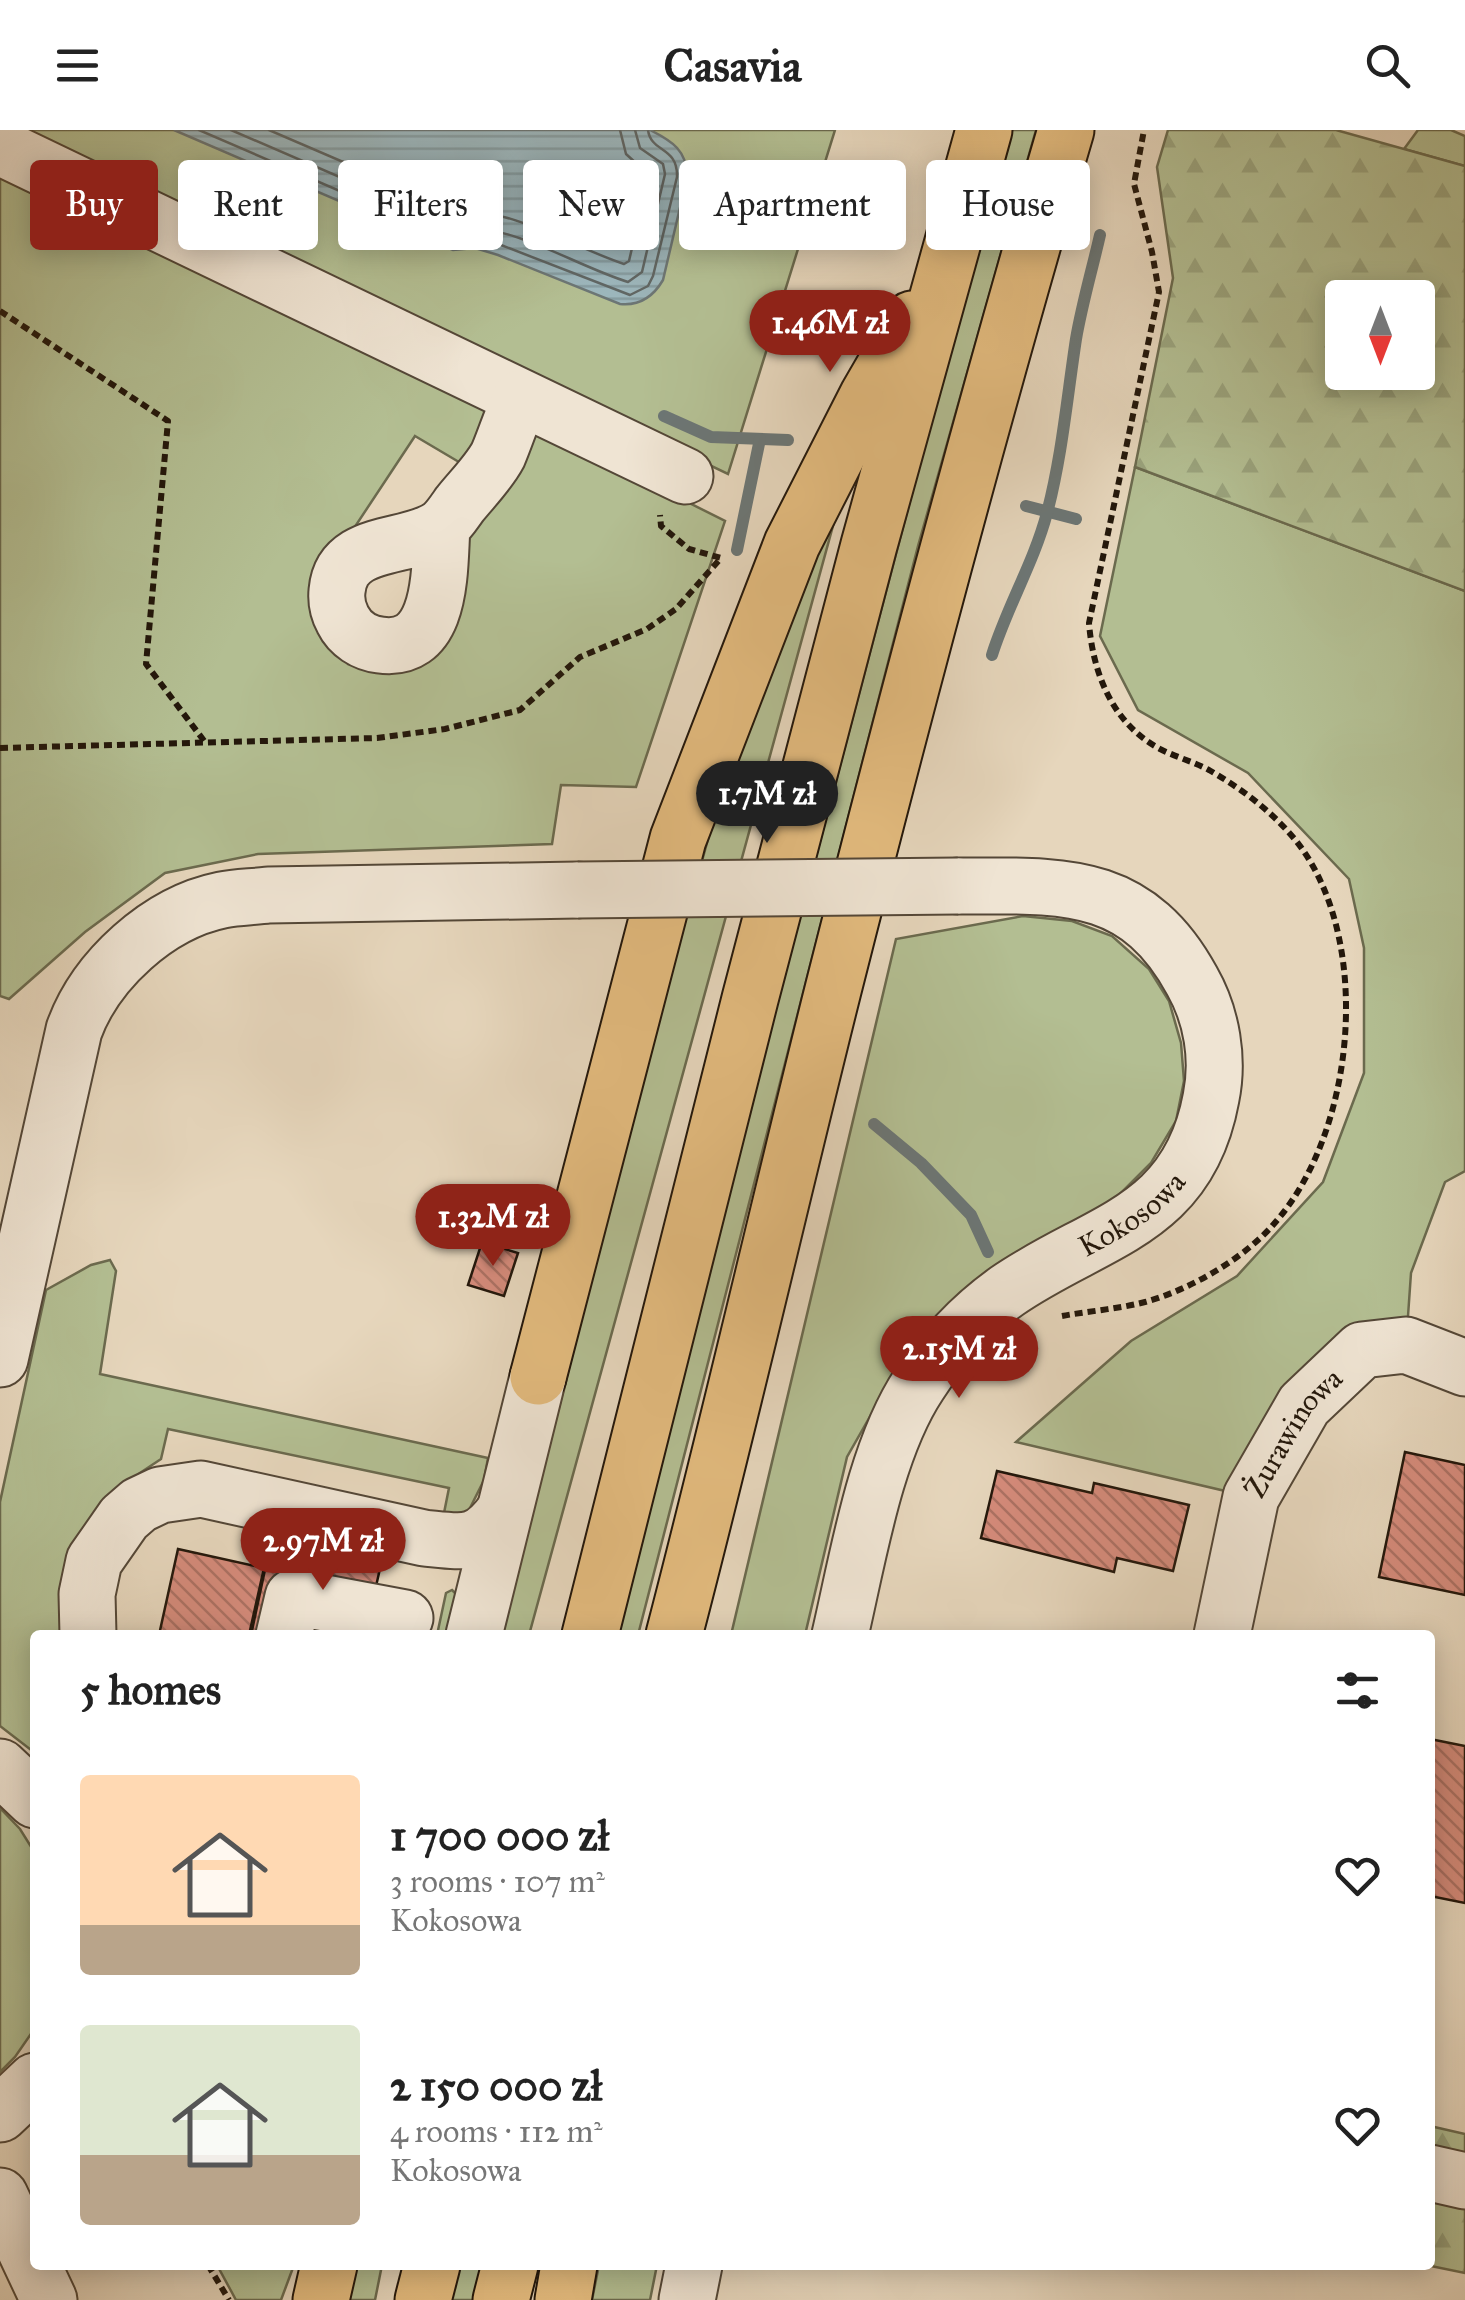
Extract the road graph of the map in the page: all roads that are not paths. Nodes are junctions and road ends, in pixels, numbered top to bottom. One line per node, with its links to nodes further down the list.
1 (984, 130): 4 (main road)
2 (1066, 130): 19 (main road)
3 (0, 148): 6 (street)
4 (976, 160)
5 (951, 250): 11 (main road); 18 (main road)
6 (521, 398): 7 (street); 8 (street)
7 (686, 476)
8 (442, 527)
9 (0, 1359): 20 (street, Kokosowa, bridge)
10 (1465, 1368): 21 (street, Żurawinowa)
11 (538, 1377): 12 (street)
12 (504, 1512): 13 (street); 17 (street)
13 (424, 1538): 14 (street); 15 (street)
14 (403, 1627): 16 (street)
15 (88, 1630)
16 (285, 1630)
17 (475, 1630)
18 (591, 1630)
19 (675, 1630)
20 (841, 1630)
21 (1223, 1630)
22 (0, 1767): 23 (street)
23 (30, 1795)
24 (30, 2086): 25 (street)
25 (0, 2114)
26 (1435, 2174): 27 (street)
27 (1465, 2181)
28 (0, 2196): 29 (street)
29 (30, 2260)
30 (35, 2270): 36 (street)
31 (328, 2270): 37 (main road)
32 (431, 2270): 38 (main road)
33 (509, 2270): 39 (main road)
34 (568, 2270): 40 (main road)
35 (693, 2270): 41 (street)
36 (49, 2300)
37 (321, 2300)
38 (423, 2300)
39 (501, 2300)
40 (563, 2300)
41 (687, 2300)

